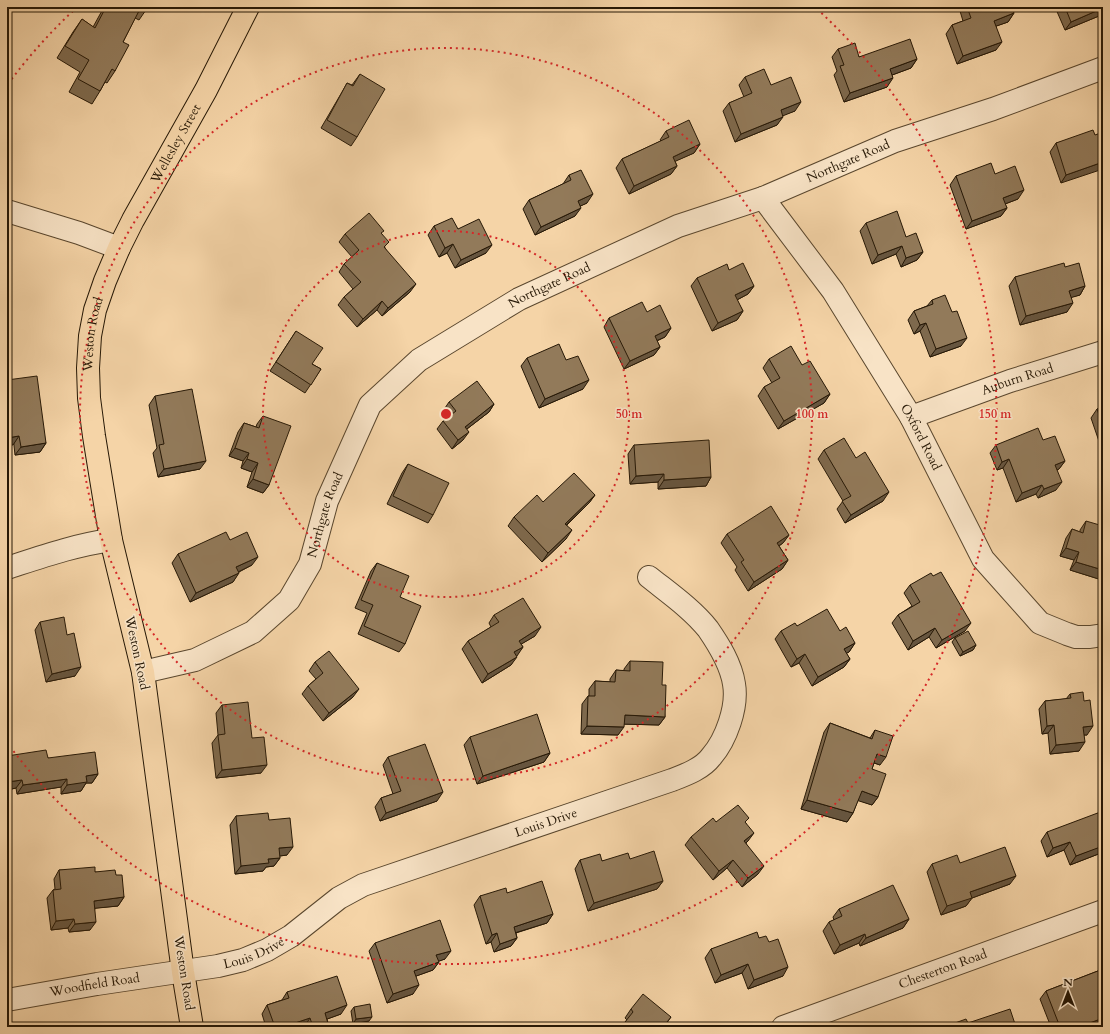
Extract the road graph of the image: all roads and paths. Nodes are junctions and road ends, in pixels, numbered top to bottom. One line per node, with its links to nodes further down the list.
1 (248, 7): 5 (main road, Wellesley Street)
2 (1103, 68): 3 (street, Northgate Road)
3 (763, 198): 8 (street, Oxford Road); 13 (street, Northgate Road)
4 (7, 211): 5 (street)
5 (119, 248): 6 (main road, Wellesley Street)
6 (105, 281): 9 (main road, Weston Road)
7 (1103, 352): 8 (street, Auburn Road)
8 (911, 417): 12 (street, Oxford Road)
9 (111, 540): 10 (street); 13 (main road, Weston Road)
10 (7, 568)
11 (649, 577): 15 (street, Louis Drive)
12 (1103, 635)
13 (143, 672): 15 (main road, Weston Road)
14 (1103, 911): 18 (street, Chesterton Road)
15 (183, 972): 16 (street, Woodfield Road); 17 (main road, Weston Road)
16 (7, 1000)
17 (192, 1027)
18 (783, 1027)

